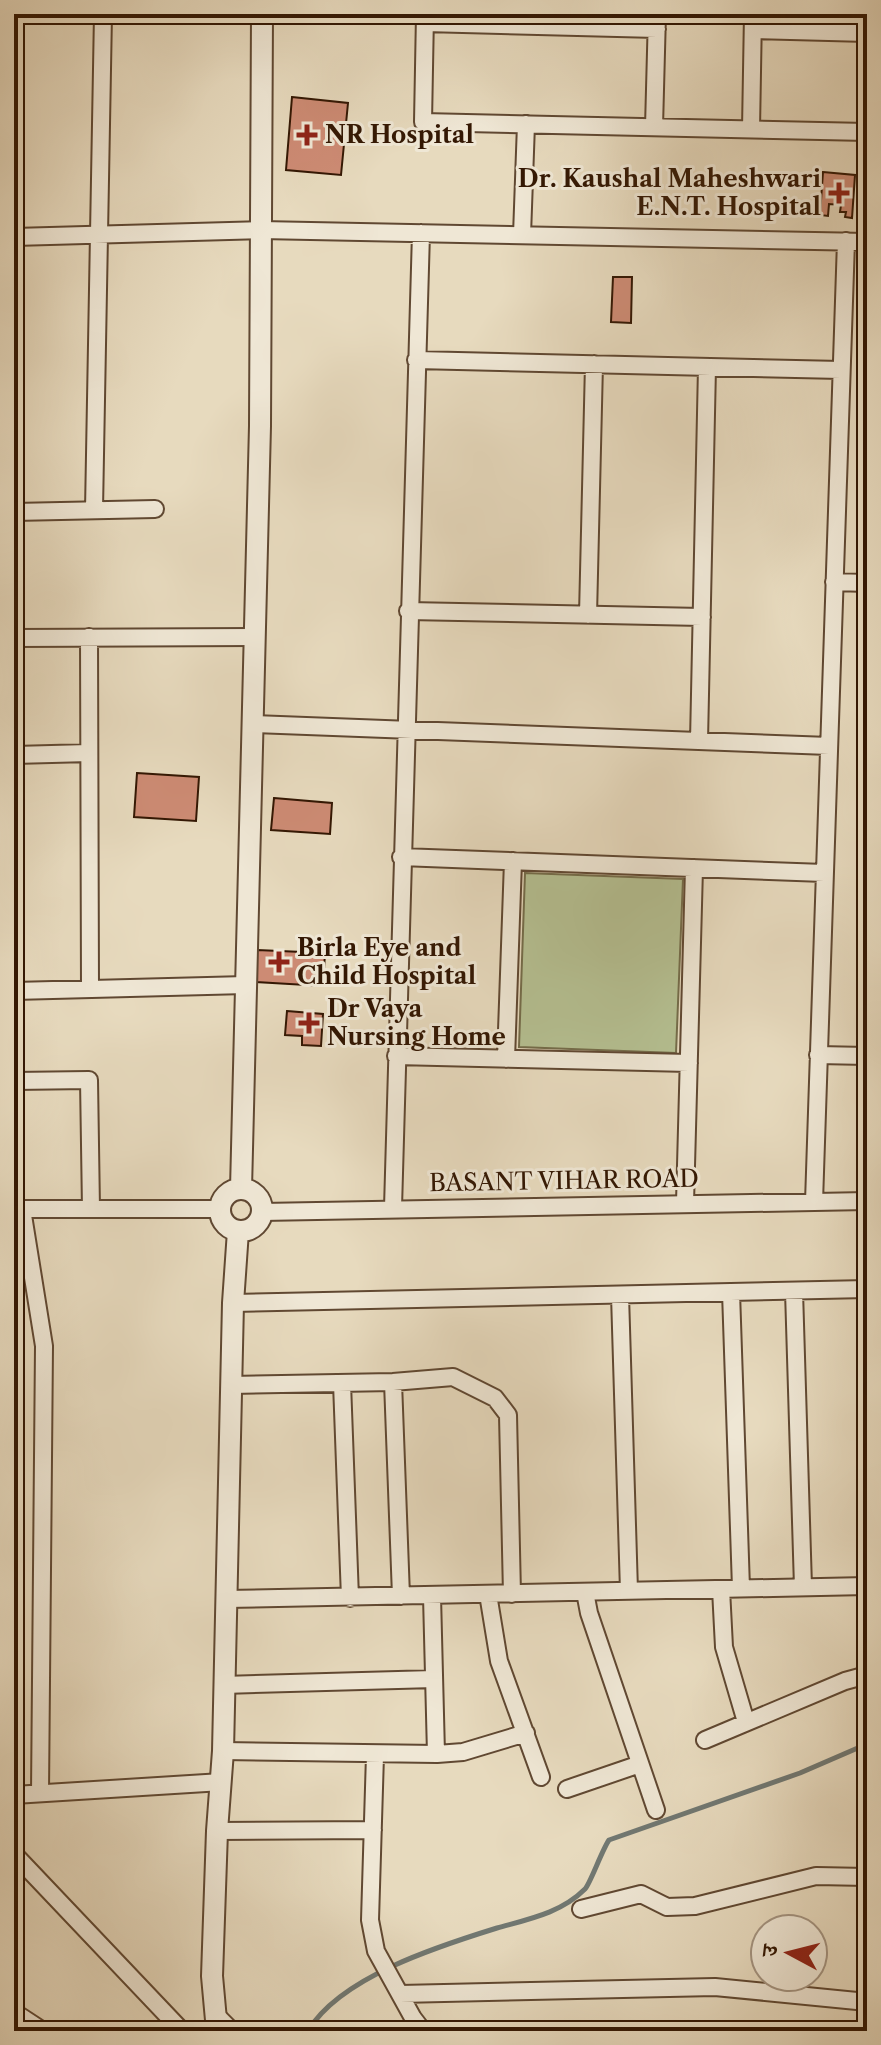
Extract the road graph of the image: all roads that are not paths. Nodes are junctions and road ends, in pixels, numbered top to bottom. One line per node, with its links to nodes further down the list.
1 (103, 14): 15 (street)
2 (262, 14): 13 (street)
3 (862, 14): 8 (street)
4 (425, 18): 5 (street); 9 (street)
5 (558, 20): 6 (street)
6 (657, 21): 10 (street)
7 (753, 22): 8 (street); 11 (street)
8 (864, 33)
9 (526, 124): 10 (street); 16 (street)
10 (654, 127): 11 (street)
11 (751, 129): 12 (street)
12 (867, 132)
13 (261, 230): 14 (street); 15 (street); 33 (street)
14 (421, 233): 16 (street); 20 (street)
15 (99, 234): 17 (street); 25 (street)
16 (522, 235): 18 (street)
17 (14, 237)
18 (846, 241): 19 (street); 23 (street)
19 (867, 242)
20 (416, 360): 21 (street); 29 (street)
21 (594, 364): 22 (street); 30 (street)
22 (707, 367): 23 (street); 31 (street)
23 (841, 370): 27 (street)
24 (155, 509): 25 (street)
25 (94, 510): 26 (street)
26 (14, 512)
27 (834, 582): 28 (street); 38 (street)
28 (867, 583)
29 (408, 611): 30 (street); 36 (street)
30 (588, 615): 31 (street)
31 (702, 617): 37 (street)
32 (89, 637): 33 (street); 34 (street); 39 (street)
33 (255, 637): 35 (street)
34 (14, 638)
35 (253, 724): 36 (street); 45 (street)
36 (404, 730): 37 (street); 41 (street)
37 (699, 741): 38 (street)
38 (829, 746): 44 (street)
39 (89, 753): 40 (street); 46 (street)
40 (14, 755)
41 (401, 857): 42 (street); 49 (street)
42 (513, 861): 43 (street); 51 (street)
43 (694, 868): 44 (street); 52 (street)
44 (824, 873): 48 (street)
45 (246, 985): 46 (street); 54 (street)
46 (90, 989): 47 (street)
47 (14, 991)
48 (818, 1055): 50 (street); 56 (street)
49 (396, 1056): 51 (street); 58 (street)
50 (867, 1056)
51 (506, 1059): 52 (street)
52 (689, 1063): 57 (street)
53 (14, 1081): 60 (street)
54 (241, 1189): 61 (street); 62 (street)
55 (867, 1201): 56 (street, BASANT VIHAR ROAD)
56 (814, 1202): 57 (street, BASANT VIHAR ROAD)
57 (685, 1203): 58 (street, BASANT VIHAR ROAD)
58 (393, 1208): 62 (street, BASANT VIHAR ROAD)
59 (18, 1209): 60 (street); 97 (street)
60 (91, 1209): 61 (street)
61 (220, 1209): 63 (street)
62 (262, 1212): 63 (street)
63 (238, 1231): 68 (street)
64 (867, 1289): 65 (street)
65 (794, 1291): 66 (street); 73 (street)
66 (731, 1292): 67 (street); 74 (street)
67 (620, 1295): 68 (street); 76 (street)
68 (233, 1303): 71 (street)
69 (393, 1382): 70 (street); 79 (street); 80 (street)
70 (342, 1383): 71 (street); 82 (street)
71 (231, 1385): 83 (street)
72 (867, 1586): 73 (street)
73 (803, 1587): 74 (street)
74 (741, 1588): 75 (street)
75 (721, 1589): 76 (street); 87 (street)
76 (629, 1591): 77 (street)
77 (585, 1592): 79 (street); 93 (street)
78 (488, 1594): 79 (street); 81 (street); 88 (street)
79 (512, 1594)
80 (401, 1596): 81 (street); 82 (street)
81 (432, 1596): 85 (street)
82 (350, 1598): 83 (street)
83 (226, 1599): 86 (street)
84 (867, 1675): 87 (street)
85 (434, 1679): 86 (street); 91 (street)
86 (223, 1685): 90 (street)
87 (746, 1722): 89 (street)
88 (526, 1733): 91 (street); 94 (street)
89 (705, 1740)
90 (223, 1751): 92 (street); 95 (street)
91 (436, 1754): 92 (street)
92 (375, 1755): 100 (street)
93 (640, 1764): 96 (street); 99 (street)
94 (541, 1777)
95 (222, 1782): 97 (street); 101 (street)
96 (567, 1789)
97 (40, 1793): 98 (street)
98 (14, 1795)
99 (656, 1810)
100 (373, 1830): 101 (street); 105 (street)
101 (217, 1831): 108 (street)
102 (14, 1854): 110 (street)
103 (867, 1877): 104 (street)
104 (581, 1909)
105 (398, 1990): 106 (street); 112 (street)
106 (867, 2002)
107 (14, 2012): 109 (street)
108 (216, 2023): 111 (street)
109 (43, 2031)
110 (182, 2031)
111 (232, 2031)
112 (423, 2031)

